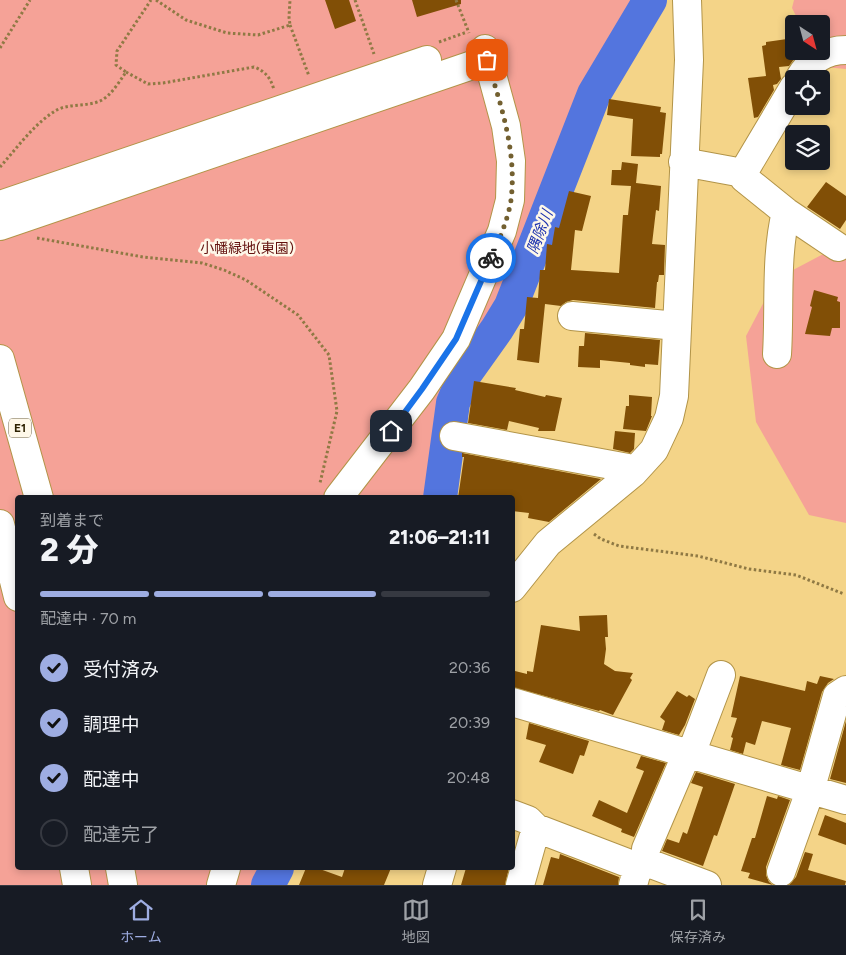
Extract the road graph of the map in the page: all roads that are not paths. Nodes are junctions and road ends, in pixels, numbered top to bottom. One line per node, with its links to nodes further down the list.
1 (687, 0): 6 (main road)
2 (485, 50): 8 (main road); 10 (main road); 18 (main road)
3 (846, 50): 4 (main road)
4 (805, 70)
5 (785, 102): 7 (main road)
6 (683, 162): 7 (main road); 13 (main road)
7 (743, 173): 9 (main road)
8 (0, 205)
9 (786, 212): 11 (main road); 14 (main road)
10 (0, 226)
11 (838, 247)
12 (572, 316): 13 (main road)
13 (677, 326): 17 (main road)
14 (777, 354)
15 (0, 359): 19 (main road, E1)
16 (454, 436): 17 (main road)
17 (633, 473): 21 (main road)
18 (328, 494)
19 (38, 495)
20 (0, 524): 22 (main road)
21 (515, 584)
22 (15, 585)
23 (721, 675): 26 (main road)
24 (846, 690): 27 (main road)
25 (515, 703): 26 (main road)
26 (689, 754): 27 (main road); 31 (main road)
27 (810, 790): 28 (main road); 36 (main road)
28 (846, 800)
29 (515, 815): 30 (main road)
30 (536, 828): 31 (main road); 41 (main road)
31 (639, 867): 42 (main road)
32 (74, 870): 37 (main road)
33 (120, 870): 38 (main road)
34 (225, 870): 39 (main road)
35 (441, 870): 40 (main road)
36 (781, 872)
37 (77, 885)
38 (123, 885)
39 (221, 885)
40 (437, 885)
41 (520, 885)
42 (707, 885)

